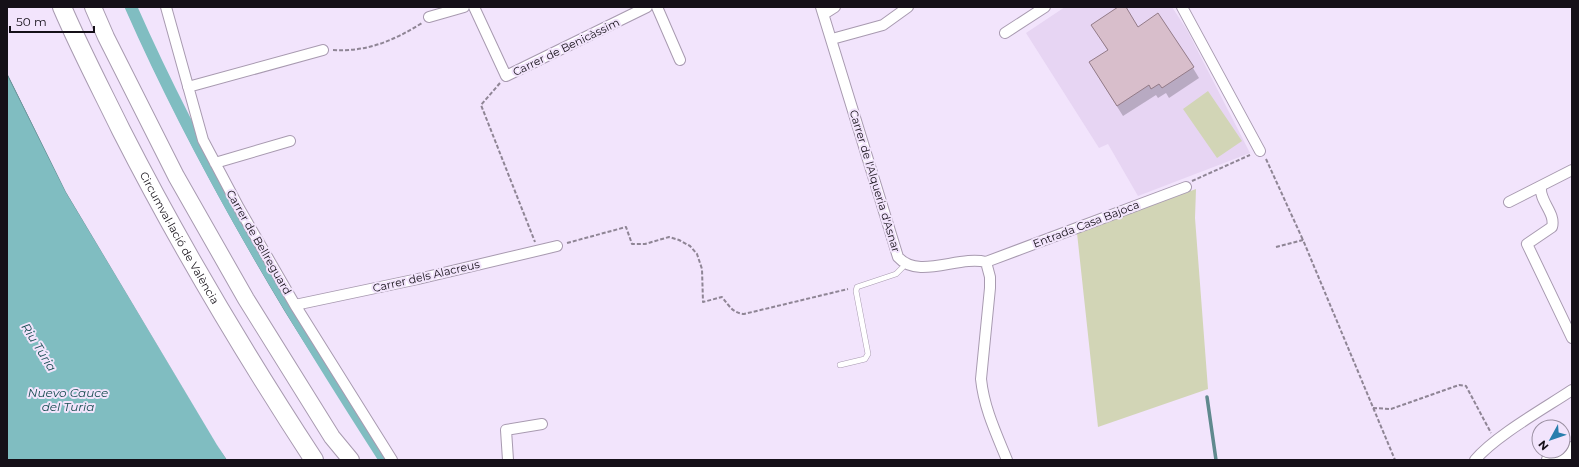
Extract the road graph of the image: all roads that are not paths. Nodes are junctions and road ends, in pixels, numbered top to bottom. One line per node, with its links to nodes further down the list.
1 (62, 7): 36 (highway, Circumval·lació de València)
2 (93, 7): 34 (highway)
3 (166, 7): 18 (street, Carrer de Bellreguard)
4 (464, 7): 13 (street)
5 (474, 7): 6 (street, Carrer de Benicàssim)
6 (647, 7)
7 (657, 7): 17 (street)
8 (836, 7): 12 (street)
9 (908, 7): 15 (street)
10 (1045, 7): 14 (street)
11 (1182, 7): 20 (street)
12 (823, 10): 15 (street, Carrer de l'Alqueria d'Asnar)
13 (429, 17)
14 (1005, 33)
15 (832, 40): 28 (street, Carrer de l'Alqueria d'Asnar)
16 (323, 50): 18 (street)
17 (680, 60)
18 (188, 87): 21 (street, Carrer de Bellreguard)
19 (290, 141): 21 (street)
20 (1260, 151)
21 (215, 163): 29 (street, Carrer de Bellreguard)
22 (1572, 170): 24 (street)
23 (1186, 187): 27 (street, Entrada Casa Bajoca)
24 (1541, 187): 25 (street); 30 (street)
25 (1509, 202)
26 (557, 246): 29 (street, Carrer dels Alacreus)
27 (986, 262): 28 (street, Carrer de l'Alqueria d'Asnar); 41 (street)
28 (906, 264): 31 (lane)
29 (295, 305): 39 (street, Carrer de Bellreguard)
30 (1572, 338)
31 (840, 365)
32 (1572, 390): 42 (street)
33 (542, 424): 40 (street)
34 (332, 437): 37 (highway); 38 (highway)
35 (1572, 451): 43 (highway)
36 (314, 460)
37 (344, 460)
38 (350, 460)
39 (392, 460)
40 (508, 460)
41 (1007, 460)
42 (1475, 460)
43 (1551, 460)

